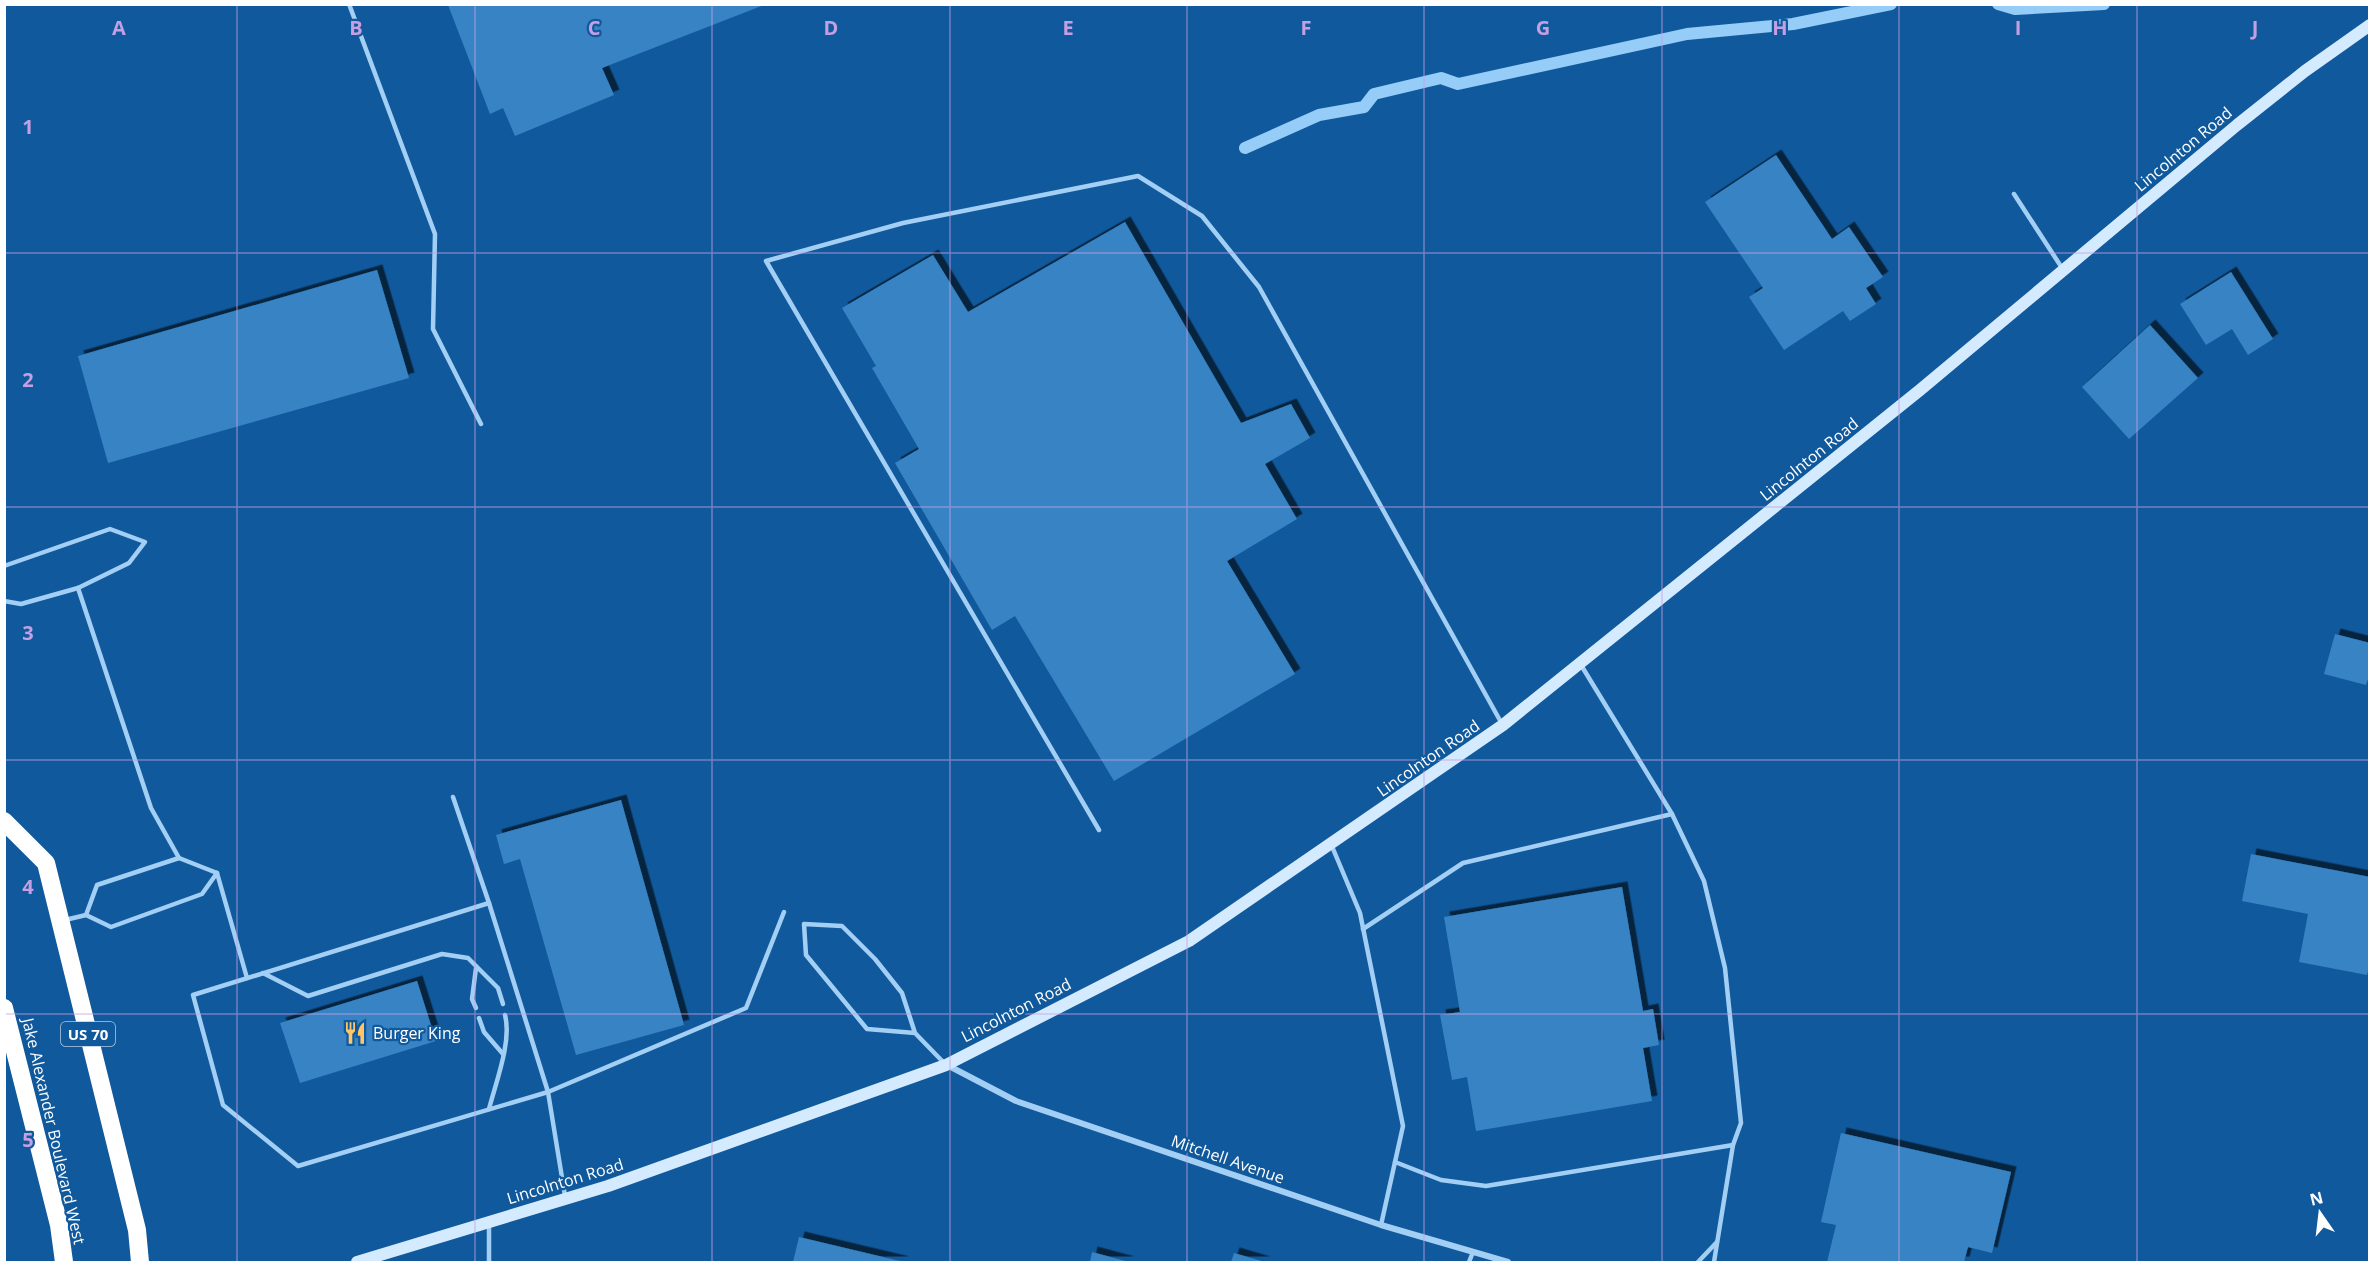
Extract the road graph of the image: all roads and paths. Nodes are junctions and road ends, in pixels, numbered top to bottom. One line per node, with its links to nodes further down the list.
1 (349, 4): 5 (lane)
2 (2370, 25): 4 (street, Lincolnton Road)
3 (2014, 194): 4 (lane)
4 (2063, 271): 9 (street, Lincolnton Road)
5 (481, 424)
6 (4, 566): 7 (lane)
7 (78, 588): 8 (lane); 16 (lane)
8 (4, 601)
9 (1580, 663): 10 (street, Lincolnton Road); 12 (lane)
10 (1503, 725): 14 (lane); 15 (street, Lincolnton Road)
11 (453, 797): 18 (lane)
12 (1672, 814): 22 (lane); 36 (lane)
13 (4, 821): 21 (highway, US 70)
14 (1099, 830)
15 (1331, 844): 22 (lane); 33 (street, Lincolnton Road)
16 (179, 858): 17 (lane); 20 (lane)
17 (217, 873): 20 (lane); 25 (lane)
18 (489, 903): 24 (lane); 34 (lane)
19 (784, 912): 34 (lane)
20 (86, 915): 21 (lane)
21 (60, 921): 44 (highway, US 70)
22 (1364, 929): 37 (lane)
23 (476, 968): 24 (lane); 26 (lane); 28 (lane)
24 (263, 973): 25 (lane)
25 (247, 978): 35 (lane)
26 (503, 1004)
27 (4, 1008): 43 (highway, Jake Alexander Boulevard West)
28 (476, 1008)
29 (506, 1014): 32 (lane)
30 (479, 1018): 32 (lane)
31 (915, 1033): 31 (lane); 33 (lane)
32 (503, 1054): 35 (lane)
33 (946, 1065): 38 (street, Lincolnton Road); 40 (street, Mitchell Avenue)
34 (548, 1092): 35 (lane); 38 (lane)
35 (489, 1109)
36 (1733, 1145): 37 (lane); 41 (lane)
37 (1395, 1162): 40 (lane)
38 (565, 1199): 39 (street, Lincolnton Road)
39 (489, 1222): 45 (street, Lincolnton Road); 46 (lane)
40 (1381, 1225): 42 (street, Mitchell Avenue)
41 (1717, 1242): 49 (lane); 50 (lane)
42 (1473, 1252): 47 (lane); 48 (street, Mitchell Avenue)
43 (64, 1263)
44 (140, 1263)
45 (357, 1263)
46 (489, 1263)
47 (1469, 1263)
48 (1508, 1263)
49 (1698, 1263)
50 (1714, 1263)

